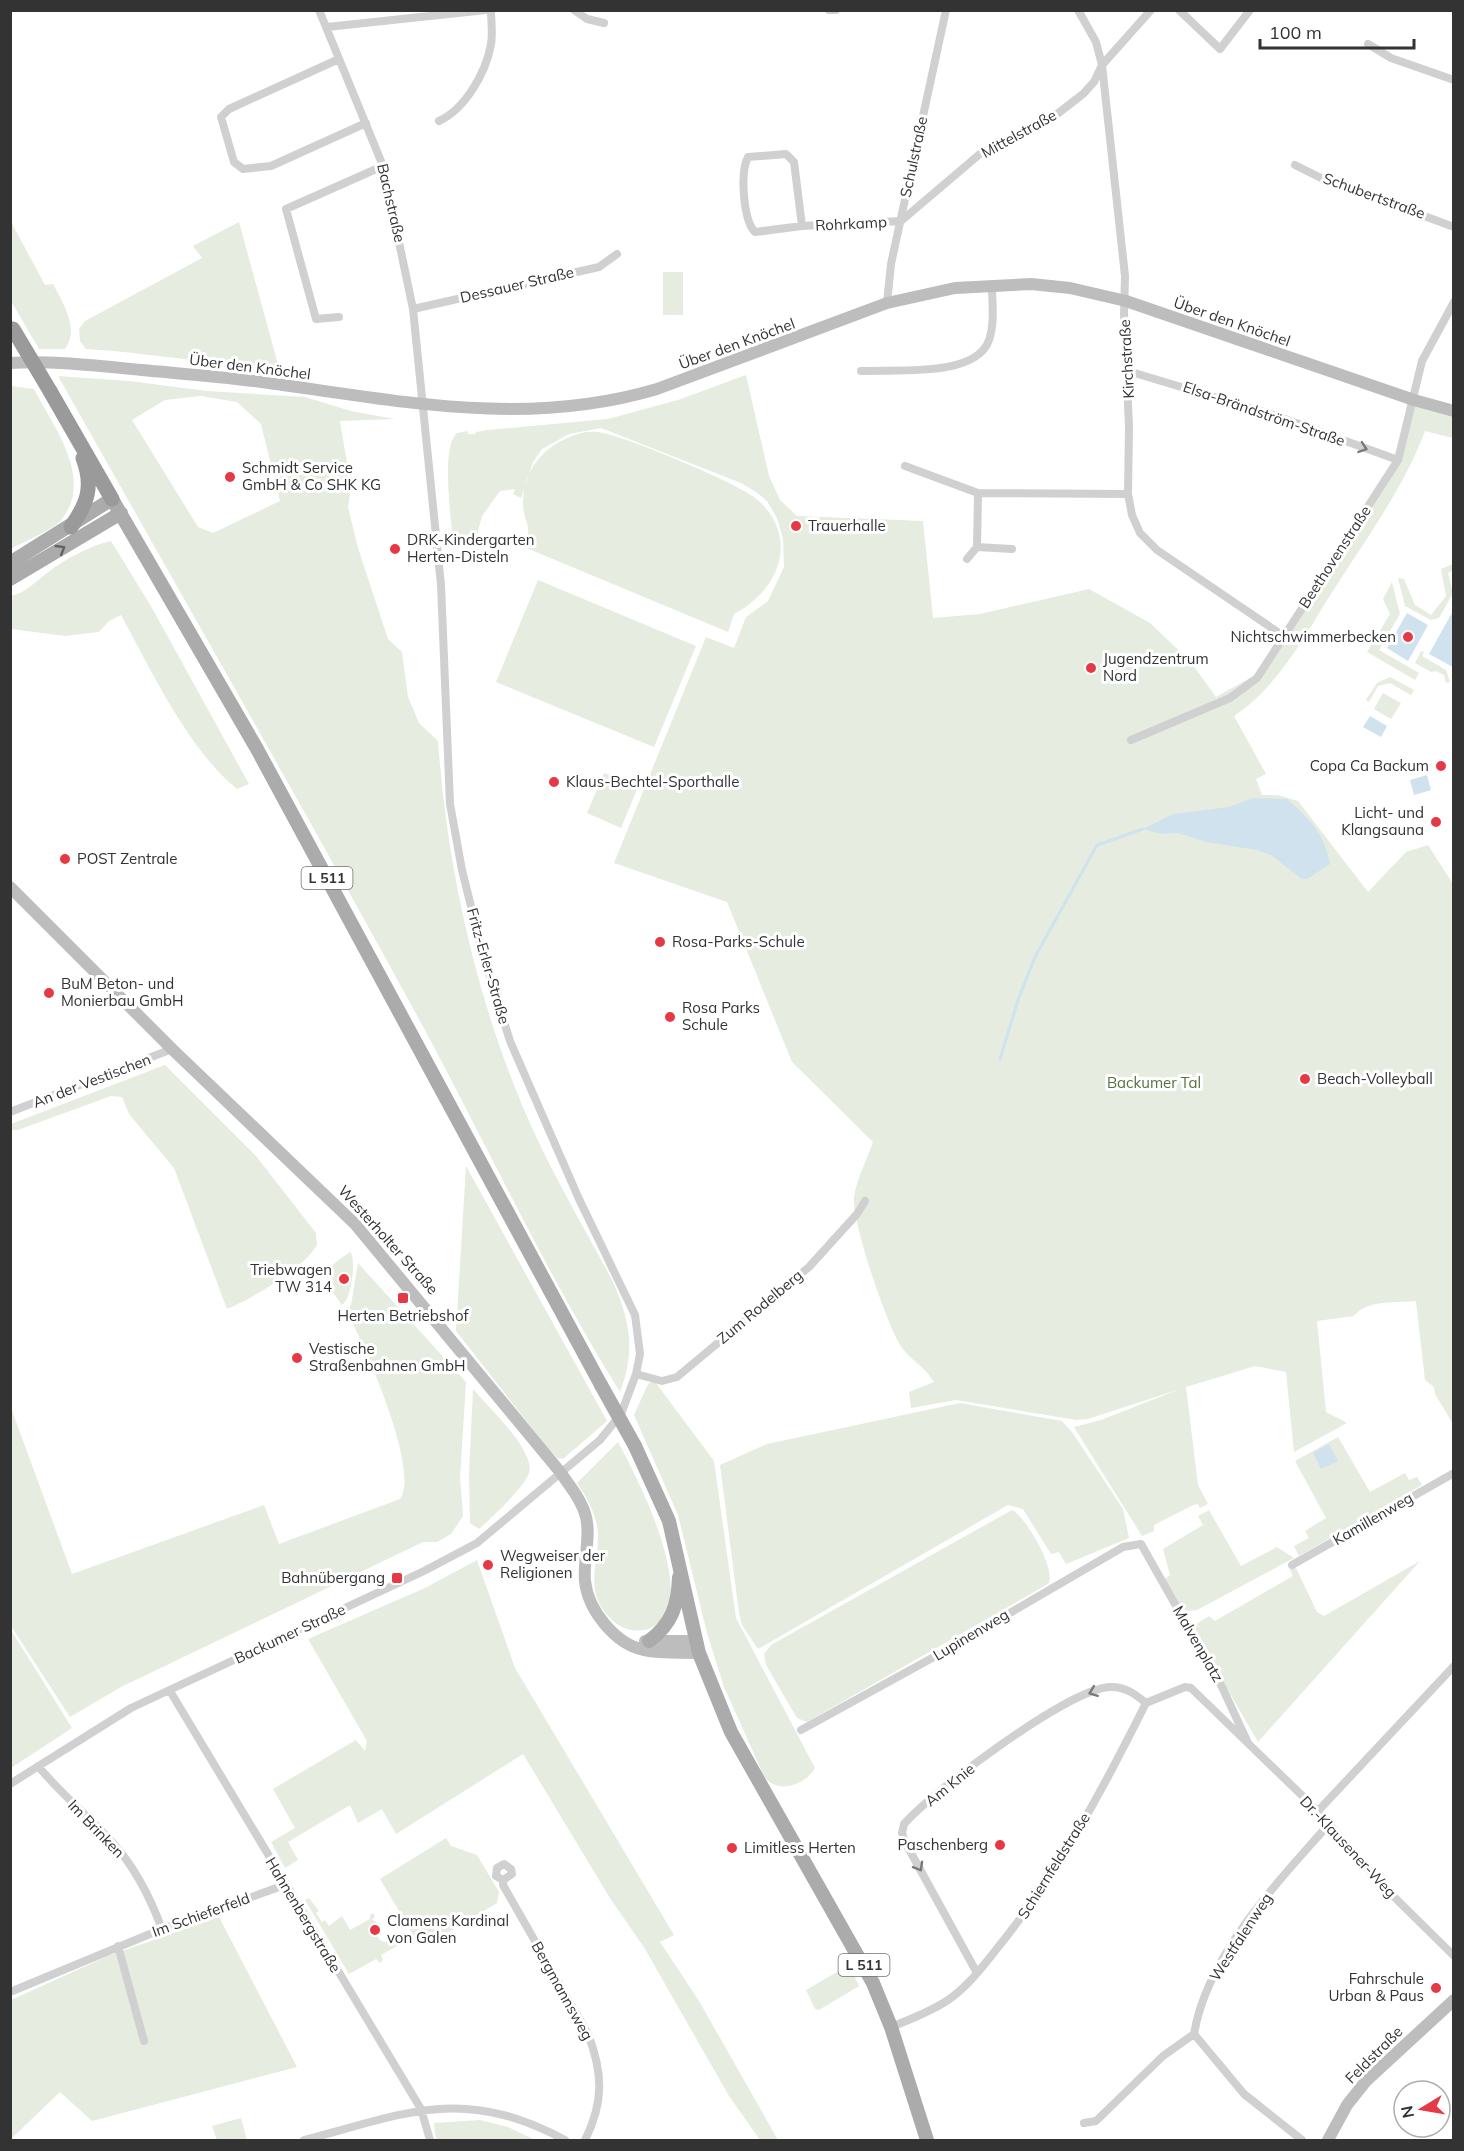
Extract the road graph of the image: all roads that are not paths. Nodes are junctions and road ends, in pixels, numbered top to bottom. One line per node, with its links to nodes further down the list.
1 (319, 10): 13 (street, Bachstraße)
2 (486, 10): 13 (street)
3 (491, 10): 18 (street)
4 (574, 10): 12 (street)
5 (829, 10): 6 (street)
6 (836, 10)
7 (946, 10): 22 (street, Schulstraße)
8 (1078, 10): 16 (street, Kirchstraße)
9 (1151, 10): 16 (street, Mittelstraße)
10 (1179, 10): 11 (street)
11 (1250, 10)
12 (604, 22)
13 (327, 27): 15 (street, Bachstraße)
14 (1368, 44): 17 (street)
15 (339, 59): 19 (street, Bachstraße); 19 (street)
16 (1102, 65): 22 (street, Mittelstraße); 27 (street, Kirchstraße)
17 (1454, 80)
18 (439, 121)
19 (366, 123): 21 (street, Bachstraße)
20 (1295, 165): 24 (street, Schubertstraße)
21 (383, 166): 30 (street, Bachstraße); 31 (street)
22 (901, 221): 23 (street, Rohrkamp); 29 (street, Schulstraße)
23 (802, 226): 23 (street, Rohrkamp)
24 (1454, 227)
25 (617, 254): 30 (street, Dessauer Straße)
26 (992, 285): 27 (main road, Über den Knöchel); 29 (main road, Über den Knöchel); 34 (street)
27 (1126, 301): 35 (street, Kirchstraße); 36 (main road, Über den Knöchel)
28 (1454, 302): 36 (street, Beethovenstraße)
29 (887, 303): 37 (main road, Über den Knöchel)
30 (413, 309): 37 (street, Bachstraße)
31 (339, 317)
32 (12, 326): 39 (highway, L 511, bridge)
33 (10, 363): 37 (main road, Über den Knöchel)
34 (861, 371)
35 (1128, 371): 40 (street, Elsa-Brändström-Straße, one-way to 40); 43 (street, Kirchstraße)
36 (1414, 400): 38 (main road, Über den Knöchel); 40 (street, Beethovenstraße)
37 (424, 406): 58 (street, Fritz-Erler-Straße)
38 (1454, 411)
39 (74, 433): 44 (highway, L 511); 46 (highway, L 511)
40 (1398, 460): 52 (street, Beethovenstraße)
41 (905, 466): 42 (street)
42 (978, 493): 43 (street); 47 (street)
43 (1128, 495): 52 (street, Kirchstraße)
44 (112, 499): 45 (main road, L 511); 46 (main road, L 511)
45 (121, 513): 51 (main road, one-way to 45); 62 (main road, L 511, bridge)
46 (71, 527): 50 (main road, L 511)
47 (977, 547): 48 (street); 49 (street)
48 (1012, 549)
49 (967, 559)
50 (10, 563)
51 (10, 579)
52 (1285, 637): 53 (street, Beethovenstraße)
53 (1131, 740)
54 (10, 887): 55 (main road, Westerholter Straße)
55 (172, 1049): 56 (street, An der Vestischen); 59 (main road, Westerholter Straße)
56 (10, 1112)
57 (865, 1201): 58 (street, Zum Rodelberg)
58 (636, 1374): 59 (street, Fritz-Erler-Straße)
59 (561, 1473): 64 (main road, Westerholter Straße); 68 (street, Backumer Straße)
60 (1454, 1473): 63 (street, Kamillenweg)
61 (1141, 1544): 70 (street, Lupinenweg); 71 (street, Malvenplatz)
62 (679, 1560): 65 (main road); 66 (main road, L 511)
63 (1292, 1565)
64 (626, 1641): 65 (main road); 66 (main road, Westerholter Straße)
65 (649, 1641): 66 (main road)
66 (698, 1647): 84 (main road, L 511)
67 (1454, 1666): 74 (street)
68 (170, 1691): 72 (street, Backumer Straße); 77 (street, Hahnenbergstraße)
69 (1146, 1703): 71 (street, Dr.-Klausener-Weg); 81 (street, Schiernfeldstraße); 81 (street, Am Knie, one-way to 81)
70 (801, 1730)
71 (1249, 1747): 74 (street, Dr.-Klausener-Weg)
72 (38, 1766): 73 (street, Backumer Straße); 78 (street, Im Brinken)
73 (10, 1784)
74 (1318, 1811): 75 (street, Dr.-Klausener-Weg)
75 (1329, 1824): 80 (street, Dr.-Klausener-Weg); 85 (street, Westfalenweg)
76 (503, 1880): 92 (street, Bergmannsweg)
77 (285, 1885): 78 (street, Im Schieferfeld); 87 (street, Hahnenbergstraße)
78 (162, 1929): 79 (street, Im Schieferfeld)
79 (118, 1946): 82 (street, Im Schieferfeld); 86 (street)
80 (1454, 1956)
81 (977, 1973): 84 (street, Schiernfeldstraße)
82 (10, 1992)
83 (1454, 2000): 95 (main road, Feldstraße)
84 (891, 2027): 93 (main road, L 511)
85 (1194, 2034): 88 (street); 94 (street)
86 (144, 2041)
87 (421, 2109): 89 (street); 90 (street, Hahnenbergstraße); 91 (street)
88 (1084, 2123)
89 (304, 2140)
90 (430, 2140)
91 (565, 2140)
92 (585, 2140)
93 (927, 2140)
94 (1302, 2140)
95 (1328, 2140)

